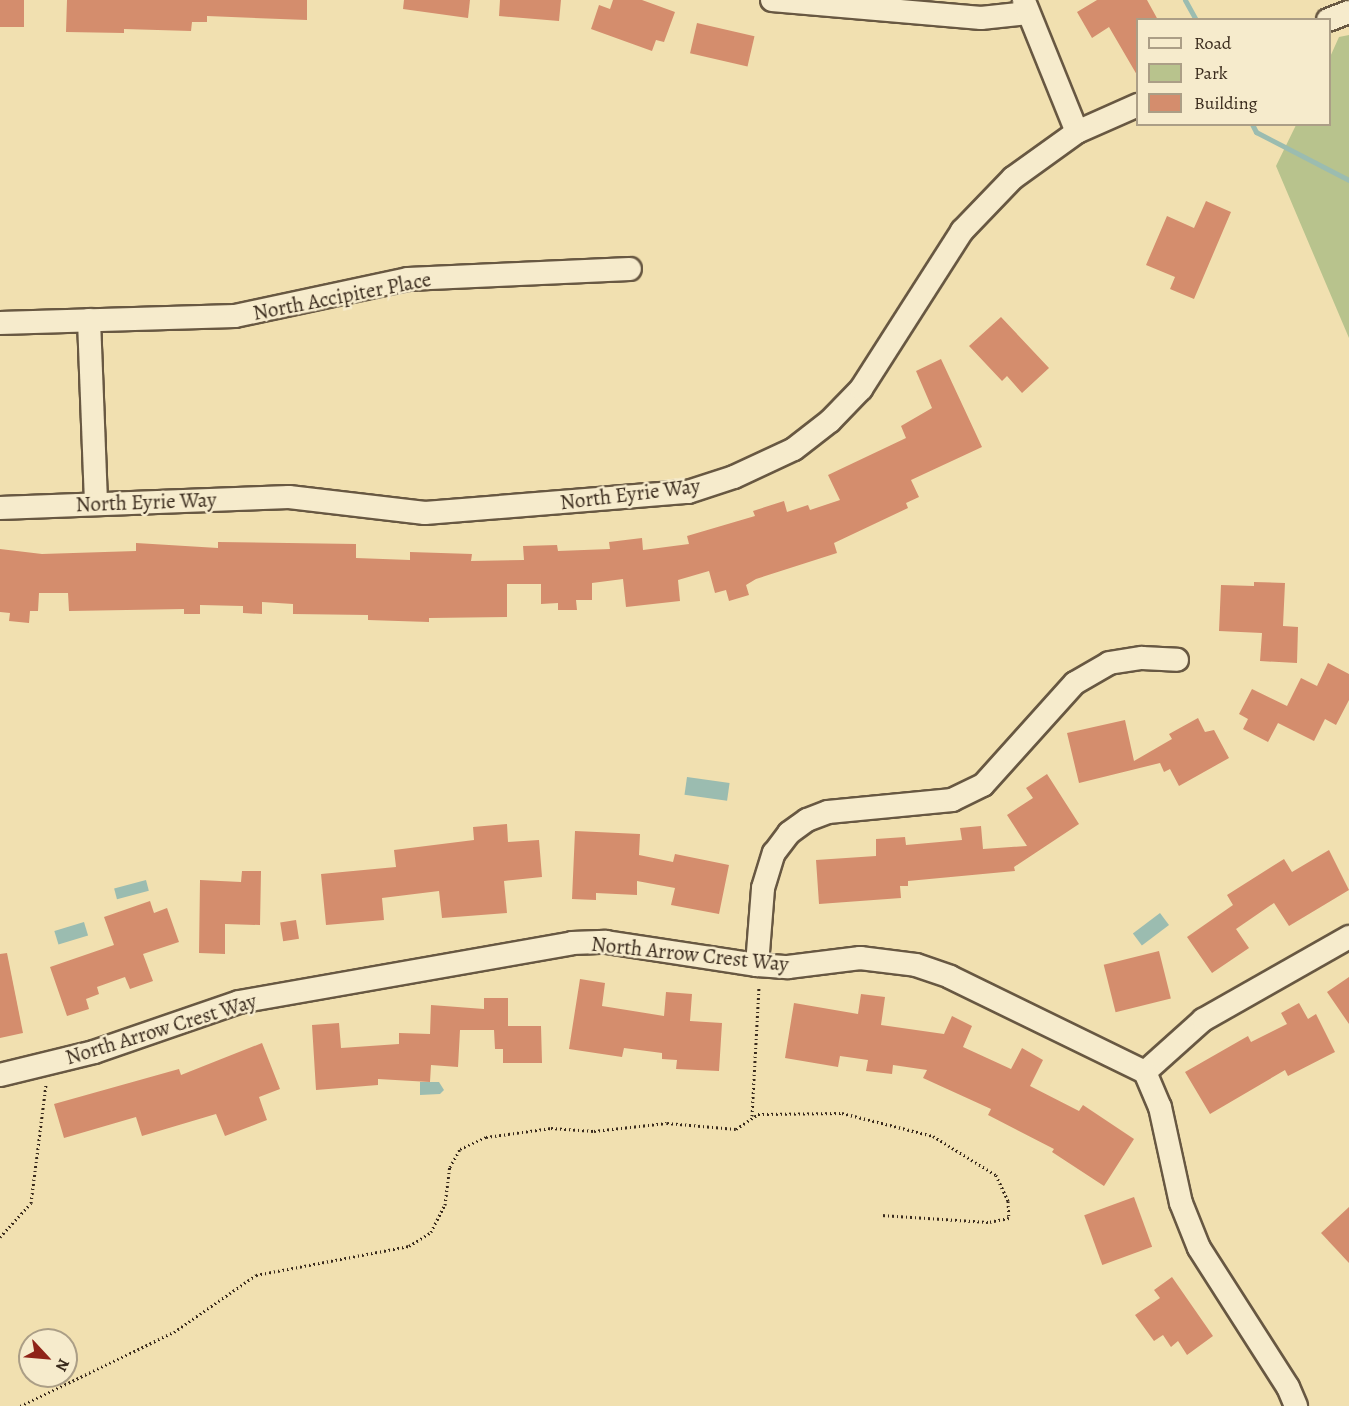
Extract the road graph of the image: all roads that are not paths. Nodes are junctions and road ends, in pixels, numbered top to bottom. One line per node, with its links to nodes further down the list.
1 (772, 0): 2 (street)
2 (1026, 7): 6 (street)
3 (1349, 12): 4 (street)
4 (1331, 19)
5 (1136, 105): 6 (street, North Eyrie Way)
6 (1077, 132): 10 (street, North Eyrie Way)
7 (630, 269): 8 (street, North Accipiter Place)
8 (89, 320): 9 (street, North Accipiter Place); 10 (street)
9 (0, 323)
10 (96, 504): 11 (street, North Eyrie Way)
11 (0, 508)
12 (1177, 660): 14 (street)
13 (1349, 937): 15 (street)
14 (758, 972): 15 (street, North Arrow Crest Way); 16 (street, North Arrow Crest Way)
15 (1145, 1072): 17 (street)
16 (0, 1075)
17 (1296, 1406)

